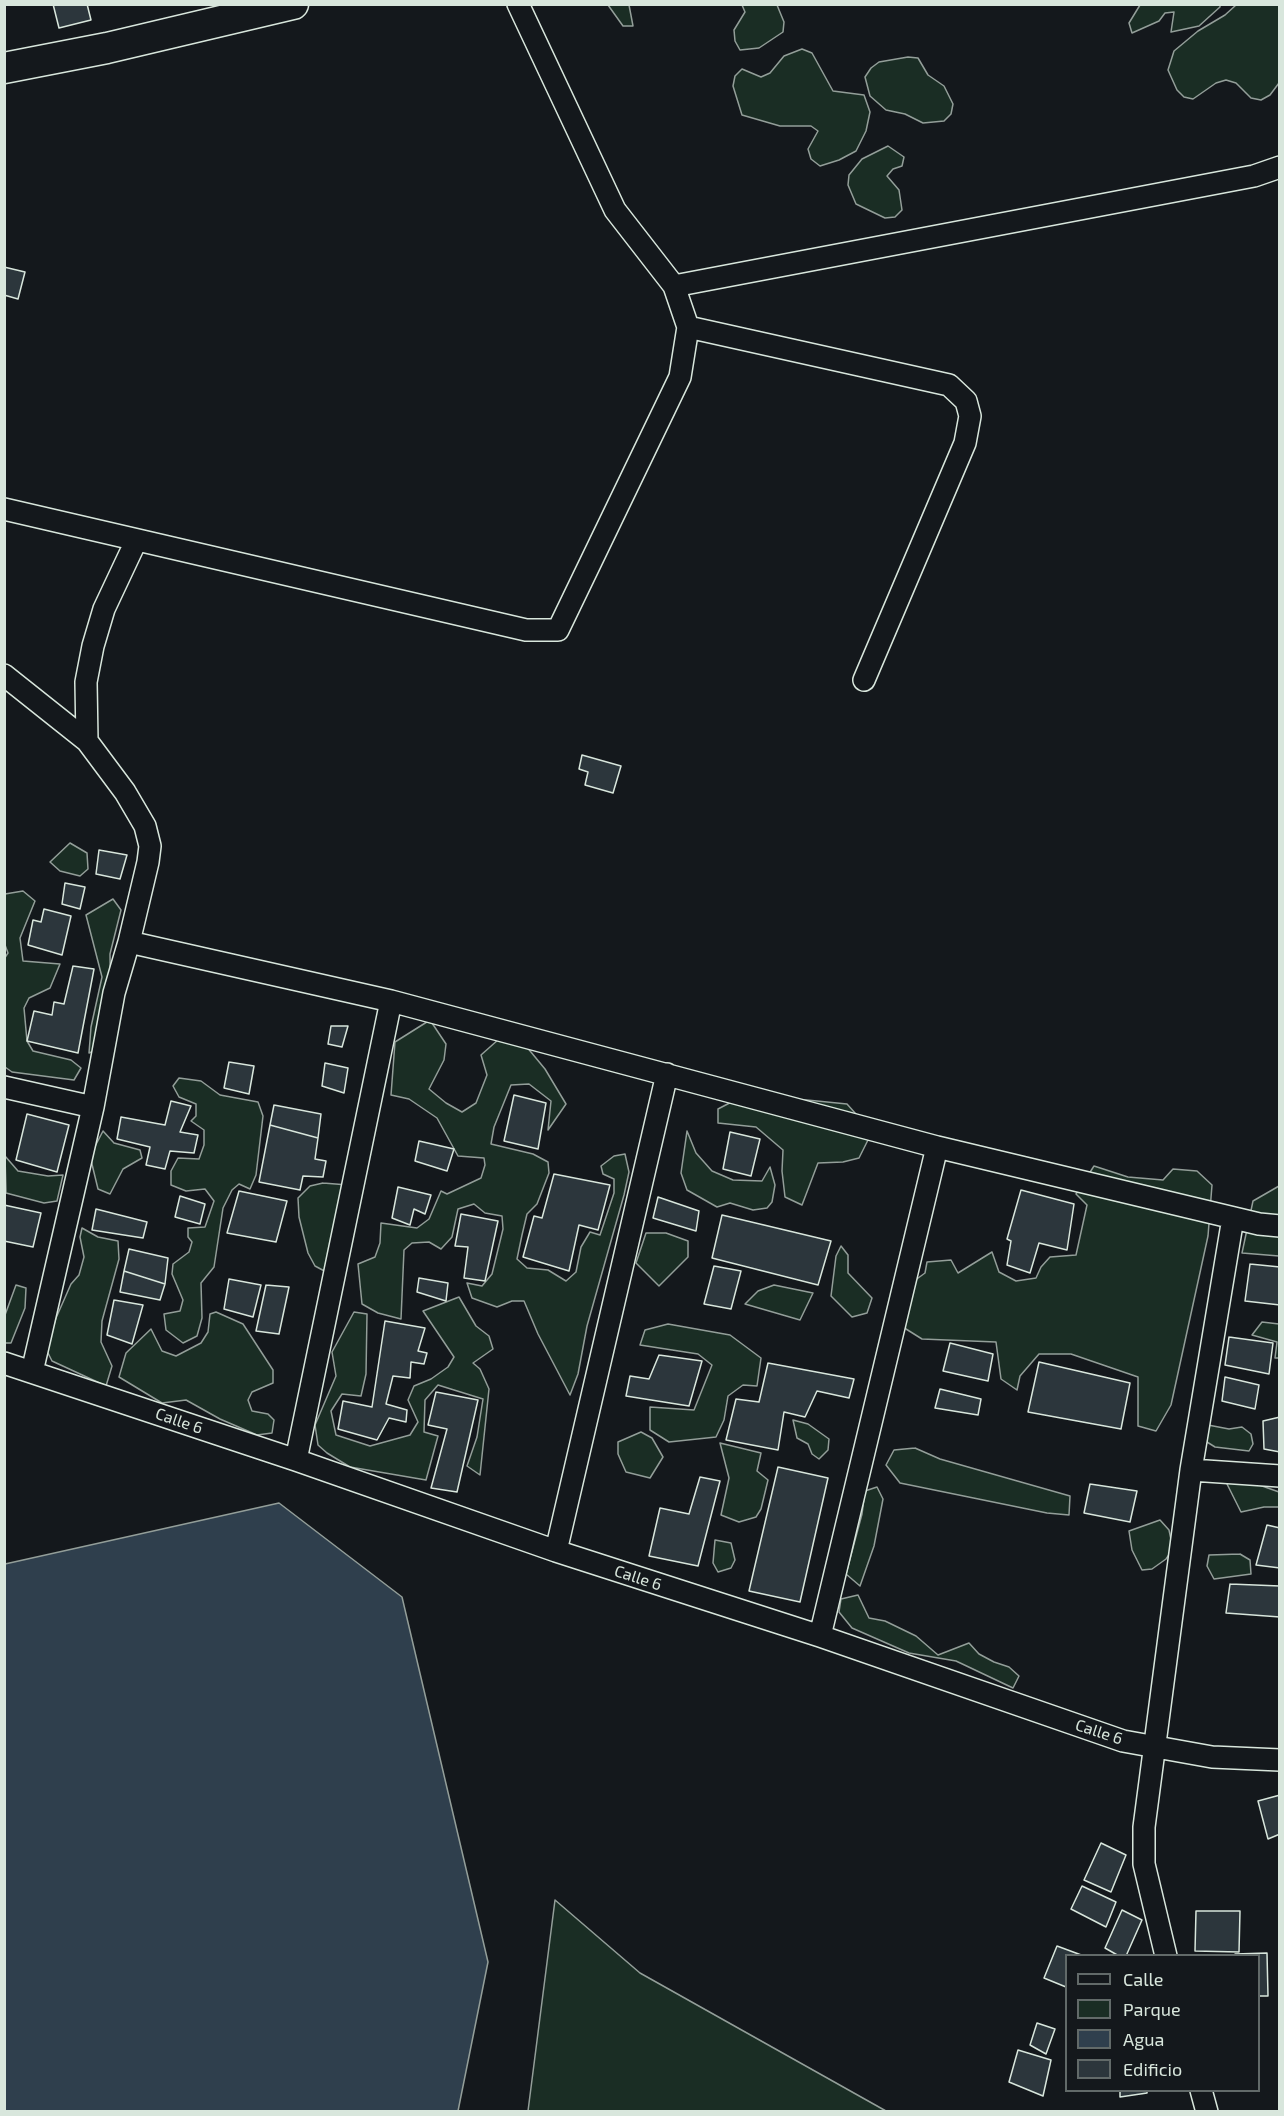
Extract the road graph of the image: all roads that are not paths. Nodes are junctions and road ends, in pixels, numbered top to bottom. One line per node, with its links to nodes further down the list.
1 (293, 4): 3 (street)
2 (518, 4): 5 (street)
3 (4, 68)
4 (1280, 167): 5 (street)
5 (674, 286): 6 (street)
6 (688, 327): 8 (street); 10 (street)
7 (4, 510): 8 (street)
8 (135, 541): 11 (street)
9 (4, 675): 11 (street)
10 (864, 680)
11 (87, 741): 12 (street)
12 (129, 942): 13 (street); 16 (street)
13 (391, 1001): 14 (street); 22 (street)
14 (667, 1074): 17 (street); 25 (street)
15 (4, 1087): 16 (street)
16 (93, 1107): 21 (street)
17 (937, 1147): 18 (street); 26 (street)
18 (1233, 1218): 19 (street); 23 (street)
19 (1280, 1226)
20 (4, 1363): 21 (street, Calle 6)
21 (32, 1372): 22 (street, Calle 6)
22 (296, 1460): 25 (street, Calle 6)
23 (1191, 1470): 24 (street); 27 (street)
24 (1280, 1476)
25 (556, 1551): 26 (street, Calle 6)
26 (820, 1636): 27 (street, Calle 6)
27 (1155, 1747): 28 (street, Calle 6); 29 (street)
28 (1280, 1760)
29 (1166, 1954)
30 (1201, 2092): 31 (street)
31 (1207, 2112)

